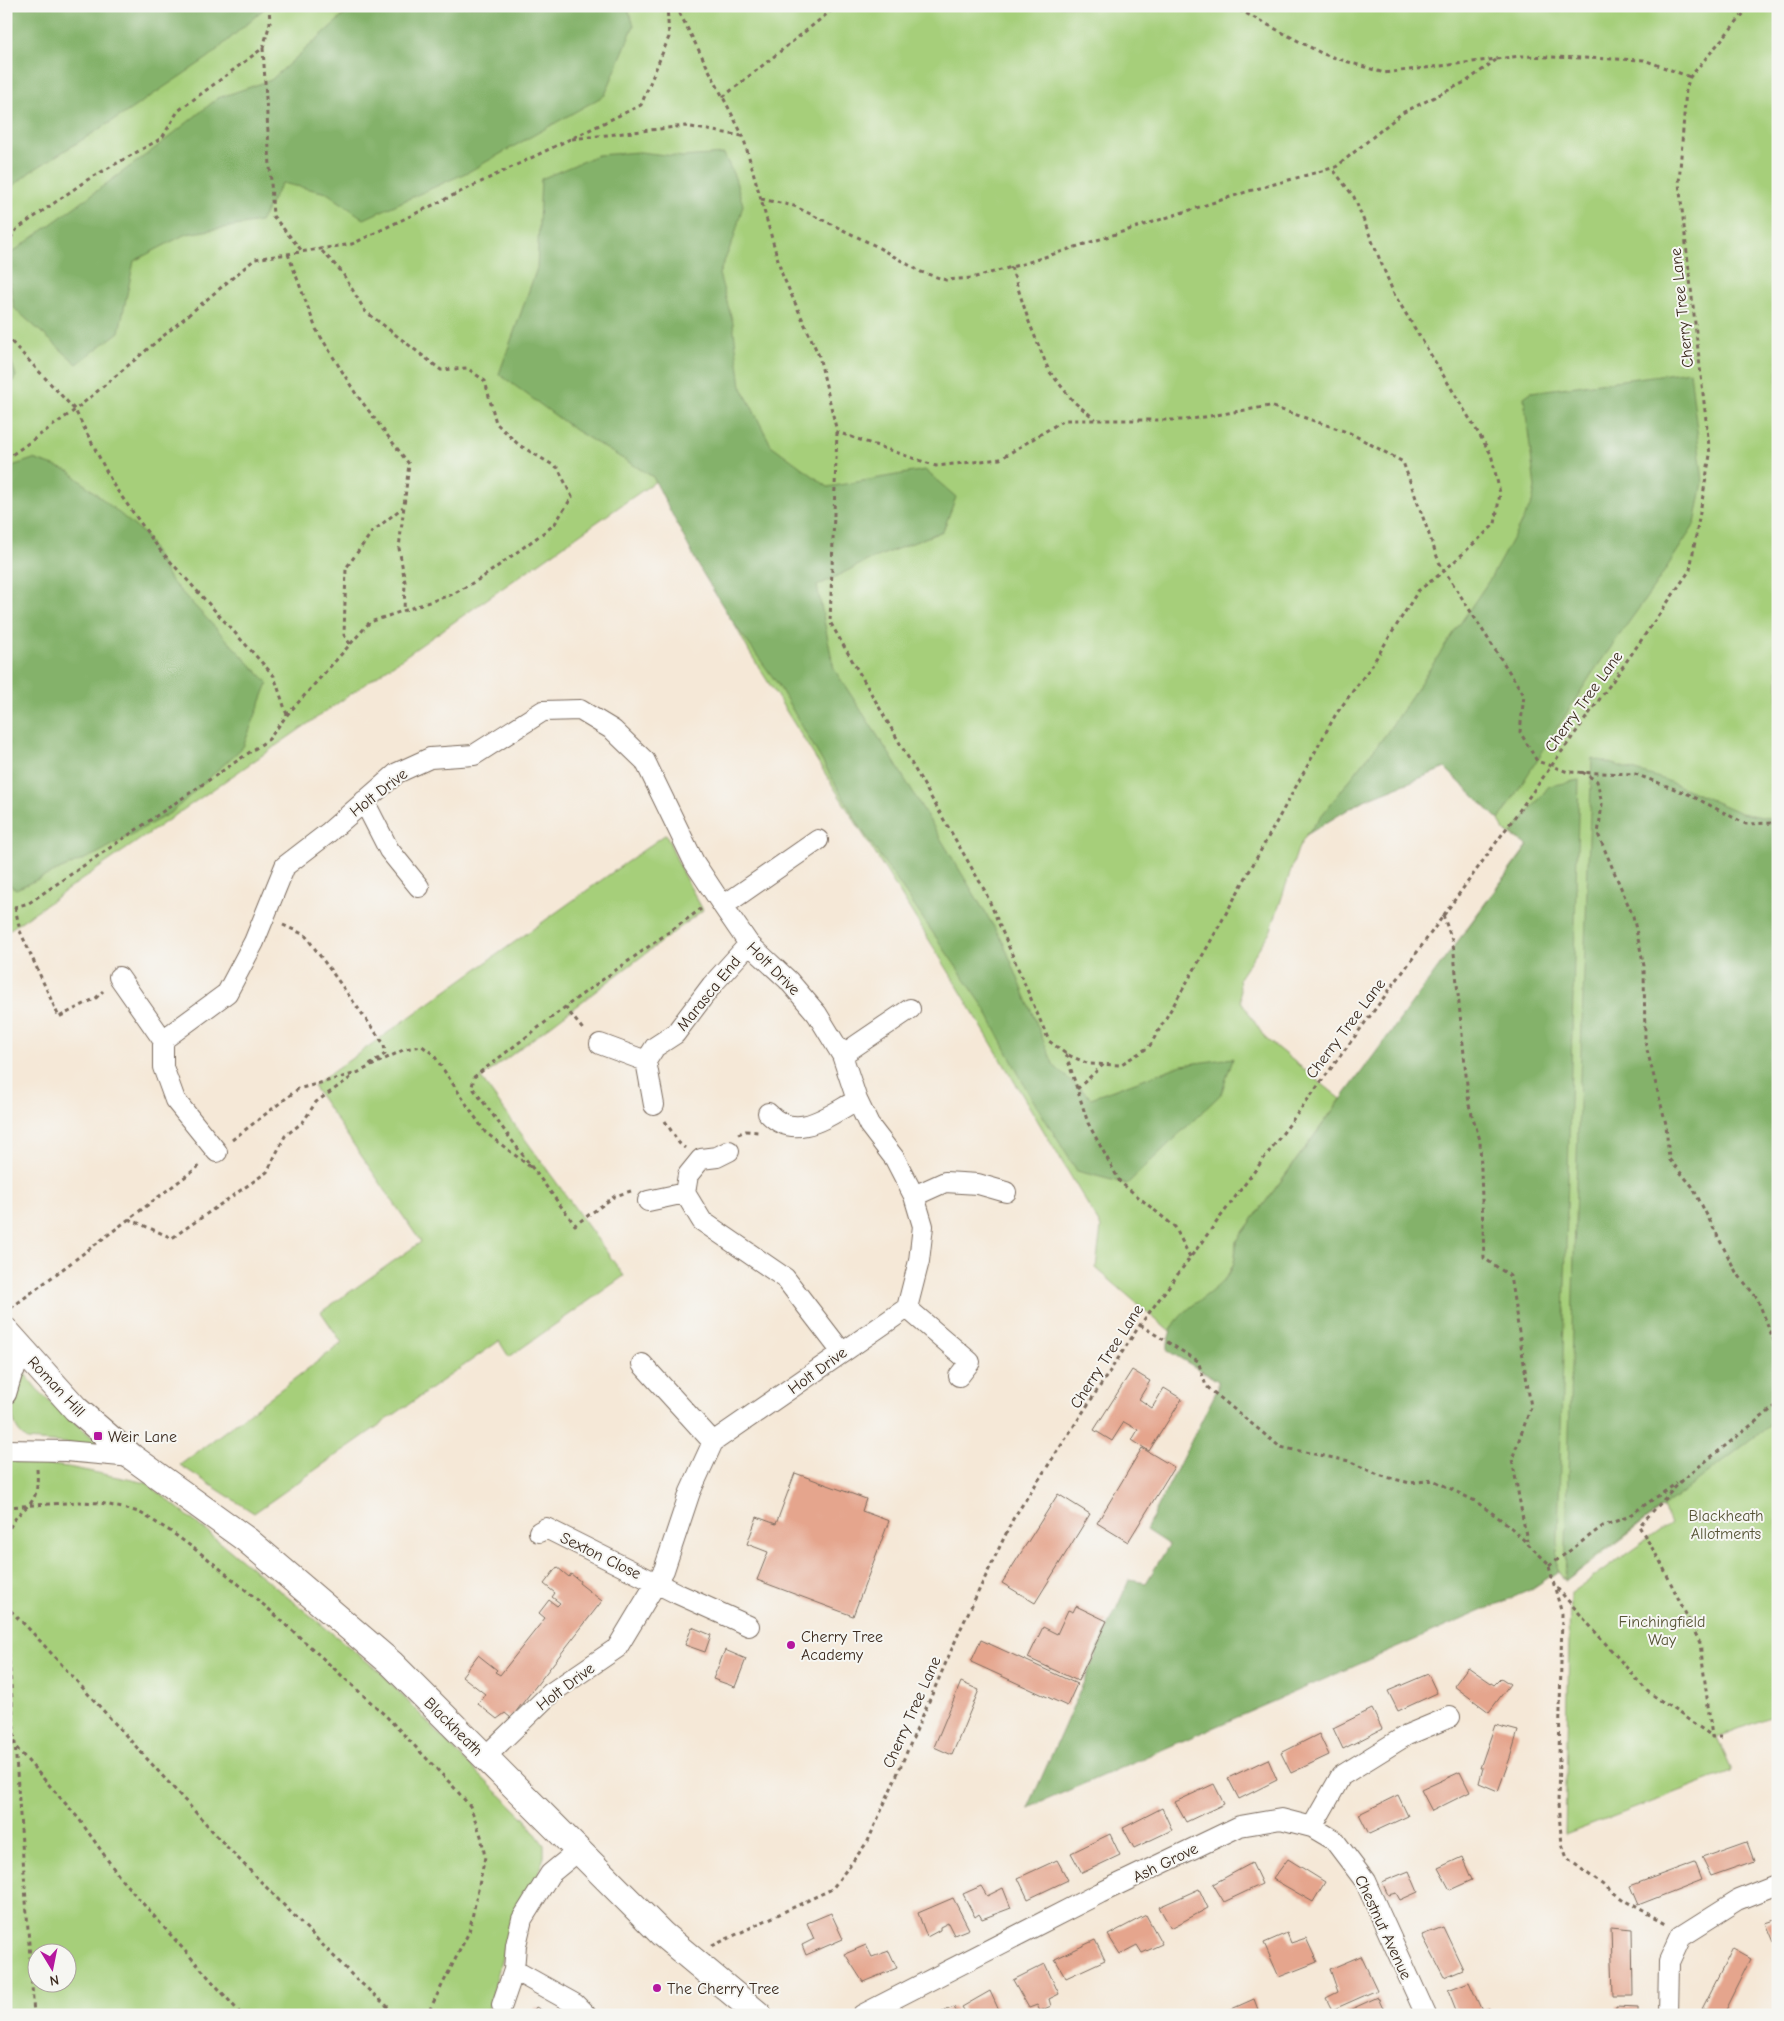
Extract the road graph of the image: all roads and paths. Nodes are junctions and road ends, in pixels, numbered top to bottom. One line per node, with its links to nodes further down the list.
1 (269, 6): 7 (path)
2 (667, 6): 12 (path)
3 (676, 6): 10 (path)
4 (837, 6): 10 (path)
5 (1232, 6): 8 (path)
6 (1750, 6): 9 (path, Cherry Tree Lane)
7 (263, 48): 15 (path); 17 (path)
8 (1496, 60): 9 (path); 13 (path)
9 (1690, 77): 30 (path, Cherry Tree Lane)
10 (723, 97): 11 (path)
11 (743, 136): 12 (path); 14 (path)
12 (570, 139): 16 (path)
13 (1332, 168): 19 (path); 26 (path)
14 (761, 199): 19 (path); 23 (path)
15 (6, 245)
16 (320, 249): 17 (path); 27 (path)
17 (302, 252): 18 (path)
18 (288, 254): 21 (path); 25 (path)
19 (1011, 267): 22 (path)
20 (6, 336): 21 (path)
21 (75, 410): 24 (path); 29 (path)
22 (1095, 419): 23 (path); 26 (path)
23 (837, 432): 47 (path)
24 (6, 459)
25 (403, 506): 27 (path); 28 (path)
26 (1444, 571): 30 (path); 50 (path)
27 (404, 611): 28 (path)
28 (350, 644): 29 (path)
29 (287, 714): 38 (path)
30 (1551, 766): 31 (path); 39 (path, Cherry Tree Lane)
31 (1582, 772): 33 (path); 71 (path)
32 (364, 801): 35 (street); 36 (street, Holt Drive); 40 (street, Holt Drive)
33 (1778, 825)
34 (818, 840): 36 (street)
35 (418, 887)
36 (720, 902): 41 (street, Holt Drive); 43 (path)
37 (6, 905): 38 (path)
38 (15, 907): 42 (path)
39 (1443, 915): 65 (path, Cherry Tree Lane); 85 (path)
40 (264, 917): 45 (street, Holt Drive); 51 (path)
41 (749, 944): 48 (street, Holt Drive); 49 (street, Marasca End)
42 (119, 977): 45 (street)
43 (565, 1007): 46 (path); 59 (path)
44 (910, 1009): 48 (street)
45 (163, 1040): 57 (street)
46 (600, 1044): 49 (street)
47 (1066, 1054): 50 (path); 52 (path)
48 (842, 1055): 53 (street, Holt Drive)
49 (646, 1061): 54 (street)
50 (1104, 1064): 52 (path)
51 (357, 1073): 57 (path); 59 (path); 64 (path)
52 (1077, 1089): 65 (path)
53 (857, 1100): 55 (street); 62 (street, Holt Drive)
54 (654, 1105): 58 (path)
55 (768, 1113)
56 (729, 1151): 58 (street)
57 (217, 1152): 64 (path)
58 (700, 1160): 61 (street)
59 (533, 1169): 63 (path)
60 (1006, 1192): 62 (street)
61 (685, 1193): 63 (street); 70 (street)
62 (914, 1196): 66 (street, Holt Drive)
63 (648, 1201)
64 (129, 1219): 67 (path)
65 (1190, 1257): 68 (path, Cherry Tree Lane)
66 (907, 1308): 70 (street, Holt Drive); 74 (street)
67 (6, 1311)
68 (1140, 1325): 85 (path); 102 (path, Cherry Tree Lane)
69 (6, 1331): 72 (main road, Roman Hill)
70 (841, 1351): 77 (street, Holt Drive)
71 (1778, 1351)
72 (25, 1352): 75 (street); 80 (main road, Roman Hill)
73 (642, 1364): 77 (street)
74 (959, 1376)
75 (6, 1394)
76 (1778, 1404): 81 (path)
77 (713, 1442): 88 (street, Holt Drive)
78 (6, 1450): 79 (street)
79 (36, 1451): 80 (street); 82 (path)
80 (132, 1457): 97 (main road, Blackheath)
81 (1682, 1480): 87 (path); 94 (path)
82 (32, 1505): 83 (path); 86 (path); 108 (path)
83 (6, 1507)
84 (548, 1526): 88 (street, Sexton Close)
85 (1527, 1542): 87 (path)
86 (6, 1546): 90 (path)
87 (1549, 1566): 89 (path)
88 (657, 1582): 91 (street, Sexton Close); 97 (street, Holt Drive)
89 (1556, 1587): 94 (path); 101 (path)
90 (8, 1608): 96 (path); 107 (path)
91 (749, 1626)
92 (1450, 1718): 98 (street)
93 (6, 1736): 96 (path)
94 (1712, 1737): 95 (path)
95 (1722, 1737)
96 (16, 1747): 105 (path); 106 (path)
97 (485, 1757): 99 (main road, Blackheath)
98 (1312, 1826): 111 (street, Ash Grove); 112 (street, Chestnut Avenue)
99 (578, 1851): 102 (main road, Blackheath); 103 (street)
100 (1778, 1884): 101 (street)
101 (1681, 1936): 113 (street)
102 (690, 1957): 110 (main road, Blackheath)
103 (514, 1970): 104 (street); 109 (street)
104 (502, 2005)
105 (34, 2015)
106 (242, 2015)
107 (397, 2015)
108 (427, 2015)
109 (586, 2015)
110 (759, 2015)
111 (862, 2015)
112 (1426, 2015)
113 (1668, 2015)

